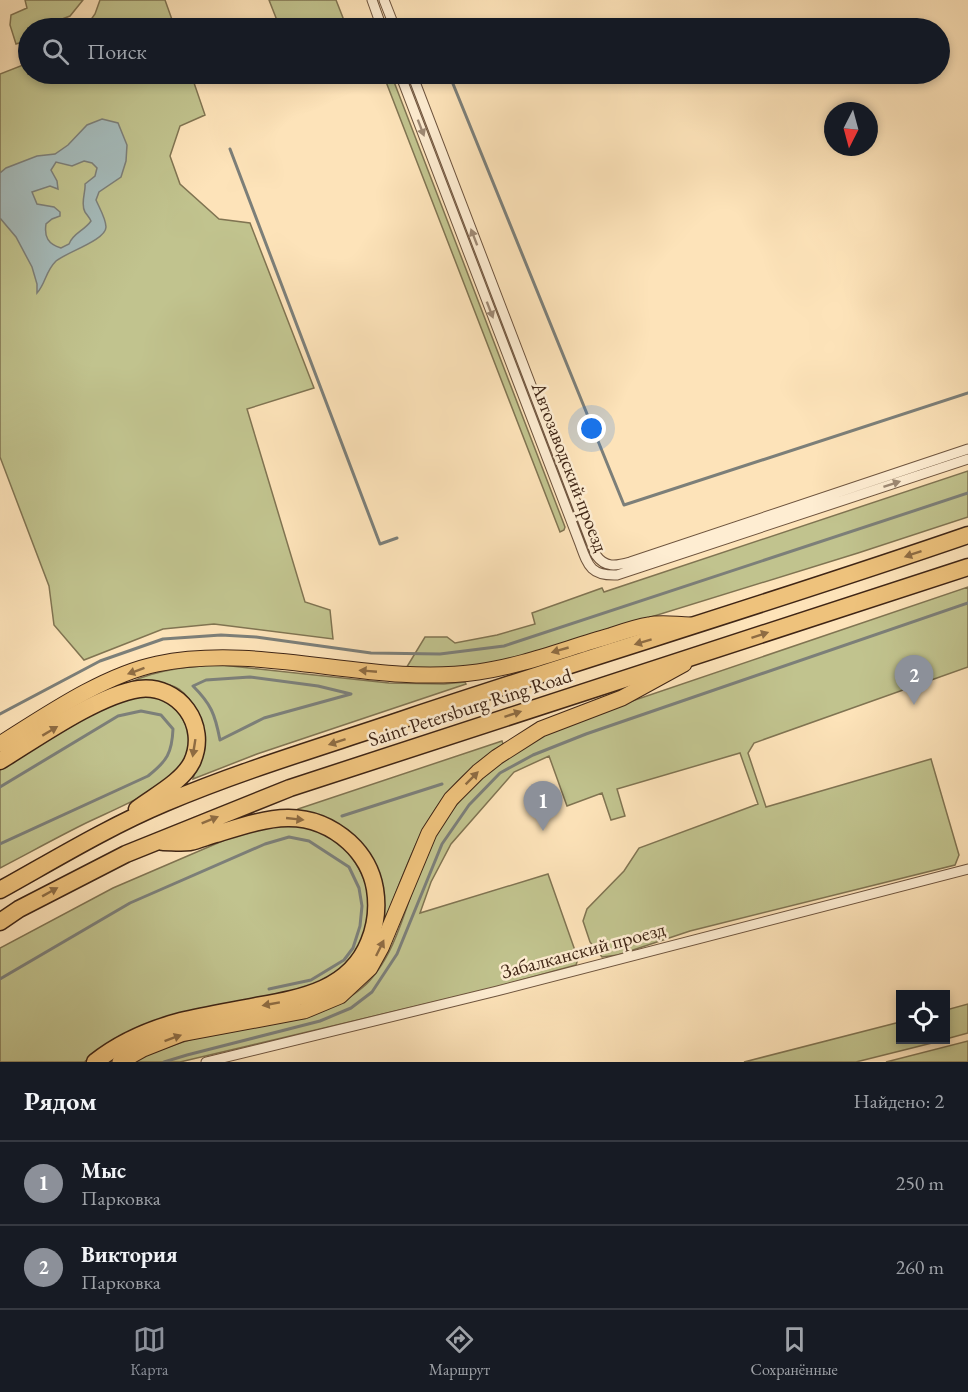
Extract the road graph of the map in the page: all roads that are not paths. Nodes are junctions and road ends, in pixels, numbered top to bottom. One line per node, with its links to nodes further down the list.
1 (372, 0): 3 (street)
2 (384, 0): 4 (street)
3 (378, 18)
4 (391, 18)
5 (404, 84): 8 (street, Автозаводский проезд, one-way to 8)
6 (416, 84): 7 (street, Автозаводский проезд, one-way to 6)
7 (968, 449)
8 (968, 459)
9 (968, 535): 11 (highway, Saint Petersburg Ring Road, one-way to 11)
10 (968, 567): 12 (highway, Saint Petersburg Ring Road, one-way to 10)
11 (699, 625): 13 (main road, one-way to 13); 15 (highway, Saint Petersburg Ring Road, one-way to 15)
12 (705, 653): 16 (highway, Saint Petersburg Ring Road, one-way to 12); 21 (main road, one-way to 12)
13 (0, 744)
14 (0, 761): 15 (highway, one-way to 15)
15 (116, 827): 18 (highway, Saint Petersburg Ring Road)
16 (156, 841): 19 (highway, Saint Petersburg Ring Road, one-way to 16); 20 (highway, one-way to 20)
17 (968, 869): 22 (street, Забалканский проезд)
18 (0, 890)
19 (0, 922)
20 (95, 1062)
21 (120, 1062)
22 (206, 1062)

